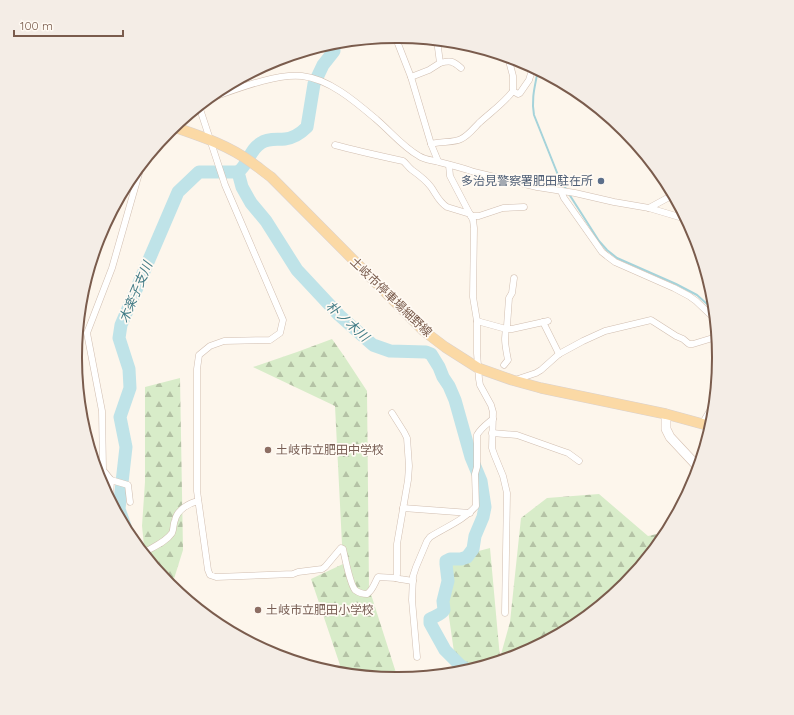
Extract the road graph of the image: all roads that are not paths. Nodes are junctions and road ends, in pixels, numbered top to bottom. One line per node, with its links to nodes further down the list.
1 (398, 43): 7 (street)
2 (438, 46): 3 (street)
3 (440, 63): 5 (street); 7 (street)
4 (510, 64): 8 (street)
5 (461, 68)
6 (531, 73): 8 (street)
7 (411, 77): 14 (street)
8 (513, 91): 14 (street)
9 (228, 93): 15 (street)
10 (201, 112): 12 (street)
11 (181, 129): 12 (main road, 土岐市停車場細野線)
12 (211, 140): 31 (main road, 土岐市停車場細野線); 44 (street)
13 (336, 144): 22 (street)
14 (431, 144): 15 (street)
15 (438, 161): 16 (street)
16 (449, 165): 18 (street); 22 (street)
17 (137, 182): 40 (street)
18 (562, 191): 21 (street); 25 (street)
19 (668, 198): 21 (street)
20 (524, 207): 22 (street)
21 (649, 208): 23 (street)
22 (471, 215): 26 (street)
23 (678, 216)
24 (514, 278): 27 (street)
25 (708, 312)
26 (477, 322): 27 (street); 31 (street)
27 (506, 329): 29 (street); 30 (street)
28 (711, 338): 29 (street)
29 (559, 354): 32 (street)
30 (504, 364)
31 (478, 368): 32 (main road, 土岐市停車場細野線); 35 (street)
32 (514, 381): 34 (main road, 土岐市停車場細野線)
33 (392, 413): 46 (street)
34 (666, 414): 36 (main road, 土岐市停車場細野線); 39 (main road)
35 (493, 419): 37 (street); 47 (street)
36 (704, 425)
37 (492, 433): 38 (street); 51 (street)
38 (579, 461)
39 (694, 462)
40 (103, 470)
41 (103, 470): 42 (street)
42 (111, 480): 43 (street); 45 (street)
43 (111, 488)
44 (198, 501): 48 (street); 49 (street)
45 (130, 502)
46 (402, 508): 47 (street); 49 (street)
47 (470, 513): 50 (street)
48 (148, 550)
49 (396, 578): 50 (street)
50 (413, 581): 52 (street)
51 (505, 613)
52 (417, 657)

